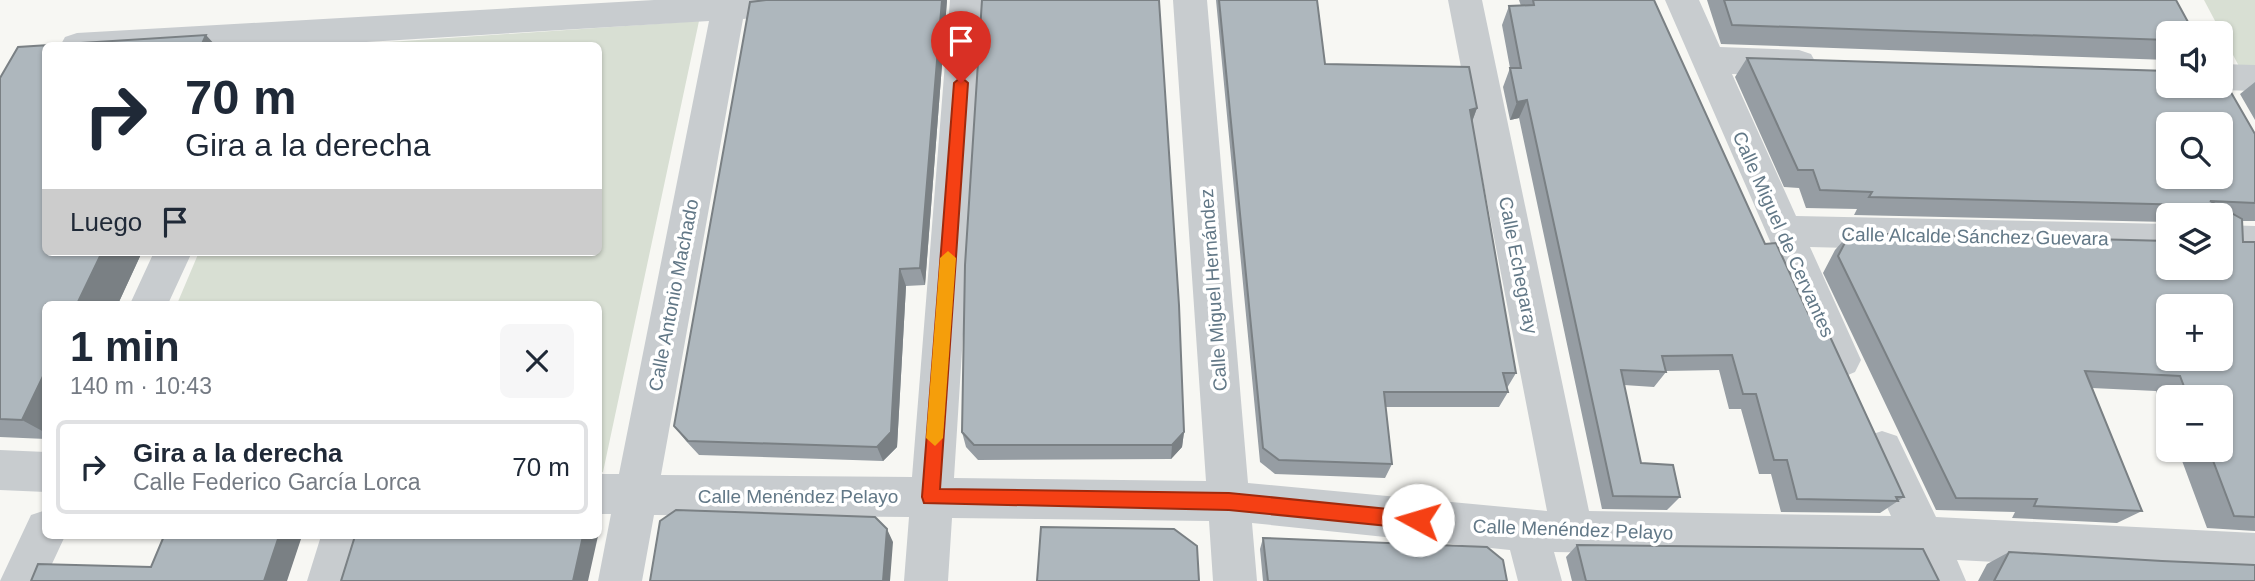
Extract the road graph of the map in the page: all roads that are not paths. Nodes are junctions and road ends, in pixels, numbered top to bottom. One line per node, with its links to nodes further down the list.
1 (820, 0): 6 (street)
2 (967, 0): 22 (street)
3 (1190, 0): 23 (street, Calle Miguel Hernández)
4 (1465, 0): 25 (street, Calle Echegaray)
5 (1682, 0): 9 (street, Calle Miguel de Cervantes)
6 (728, 8): 7 (street); 21 (street, Calle Antonio Machado)
7 (268, 40): 8 (street)
8 (204, 42)
9 (1706, 60): 10 (street); 13 (street, Calle Miguel de Cervantes)
10 (1829, 64)
11 (2255, 78): 12 (street)
12 (2233, 86)
13 (1782, 231): 14 (street, Calle Alcalde Sánchez Guevara); 26 (street, Calle Miguel de Cervantes)
14 (2156, 240)
15 (2233, 241): 16 (street)
16 (2255, 242)
17 (171, 256): 18 (street)
18 (150, 301)
19 (0, 470): 20 (street)
20 (42, 472)
21 (617, 495): 22 (street, Calle Menéndez Pelayo); 32 (street, Calle Antonio Machado)
22 (931, 497): 23 (street, Calle Menéndez Pelayo); 33 (street)
23 (1229, 501): 24 (street, Calle Menéndez Pelayo); 34 (street, Calle Miguel Hernández)
24 (1526, 531): 25 (street, Calle Menéndez Pelayo); 35 (street)
25 (1572, 531): 26 (street, Calle Menéndez Pelayo)
26 (1922, 537): 29 (street, Calle Menéndez Pelayo); 36 (street, Calle Miguel de Cervantes)
27 (42, 538): 30 (street)
28 (342, 539): 31 (street)
29 (2255, 554)
30 (21, 581)
31 (329, 581)
32 (620, 581)
33 (926, 581)
34 (1236, 581)
35 (1540, 581)
36 (1944, 581)

